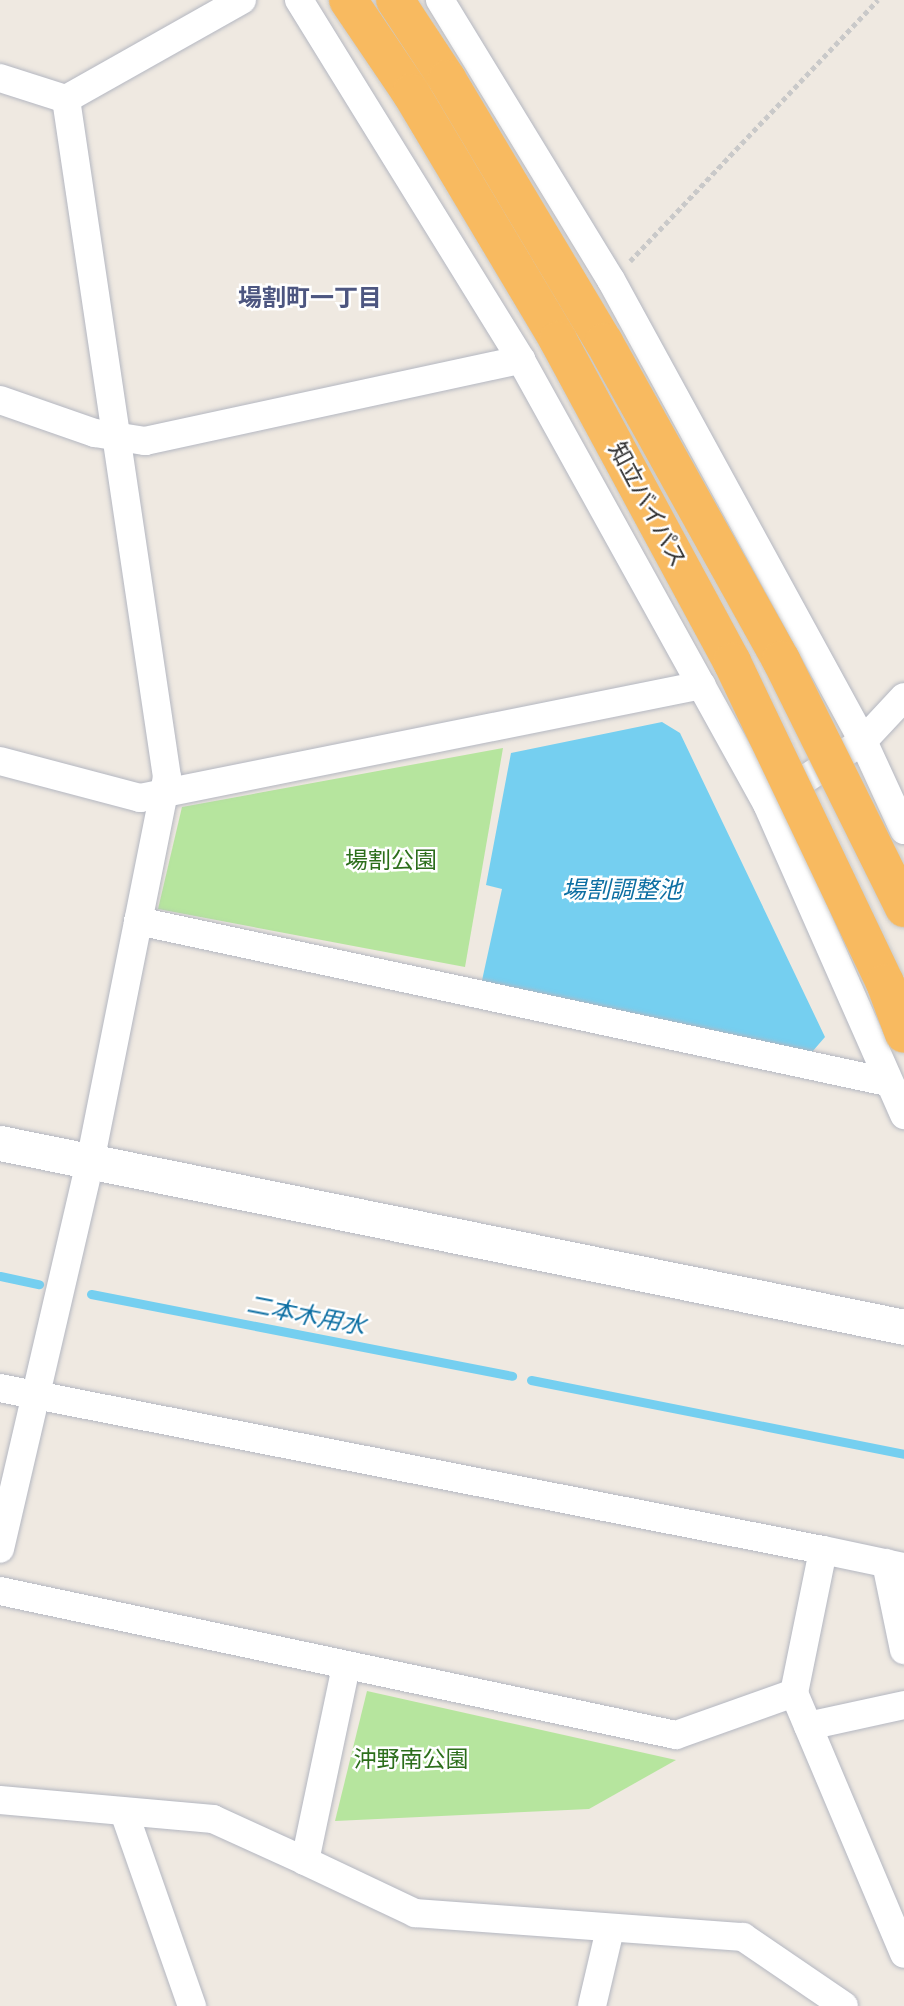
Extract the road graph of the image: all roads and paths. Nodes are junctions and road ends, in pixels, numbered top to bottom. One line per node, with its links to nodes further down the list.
1 (242, 0): 8 (street)
2 (299, 0): 10 (street)
3 (348, 0): 22 (highway, 知立バイパス, bridge)
4 (395, 0): 20 (highway, 知立バイパス, bridge)
5 (440, 0): 9 (street)
6 (878, 0): 9 (path)
7 (0, 78): 8 (street)
8 (66, 99): 12 (street)
9 (611, 281): 15 (street)
10 (522, 360): 12 (street); 13 (street)
11 (0, 400): 12 (street)
12 (117, 438): 17 (street)
13 (702, 685): 17 (street); 18 (street)
14 (904, 697): 15 (street)
15 (863, 741): 18 (street); 19 (street)
16 (0, 761): 17 (street)
17 (163, 793): 21 (street)
18 (767, 804): 23 (street)
19 (904, 830)
20 (904, 908)
21 (138, 921): 23 (street); 26 (street)
22 (904, 1034)
23 (887, 1082): 24 (street)
24 (904, 1115)
25 (0, 1143): 26 (street)
26 (90, 1161): 27 (street); 29 (street)
27 (904, 1327)
28 (0, 1388): 29 (street)
29 (35, 1395): 30 (street); 31 (street)
30 (0, 1549)
31 (823, 1550): 32 (street); 36 (street)
32 (895, 1565): 34 (street)
33 (0, 1591): 35 (street)
34 (904, 1650)
35 (346, 1667): 36 (street); 41 (street)
36 (794, 1693): 38 (street)
37 (904, 1705): 38 (street)
38 (808, 1726): 43 (street)
39 (0, 1800): 40 (street)
40 (124, 1812): 41 (street); 44 (street)
41 (304, 1861): 42 (street)
42 (610, 1928): 45 (street); 46 (street)
43 (904, 1954)
44 (192, 2006)
45 (592, 2006)
46 (844, 2006)

